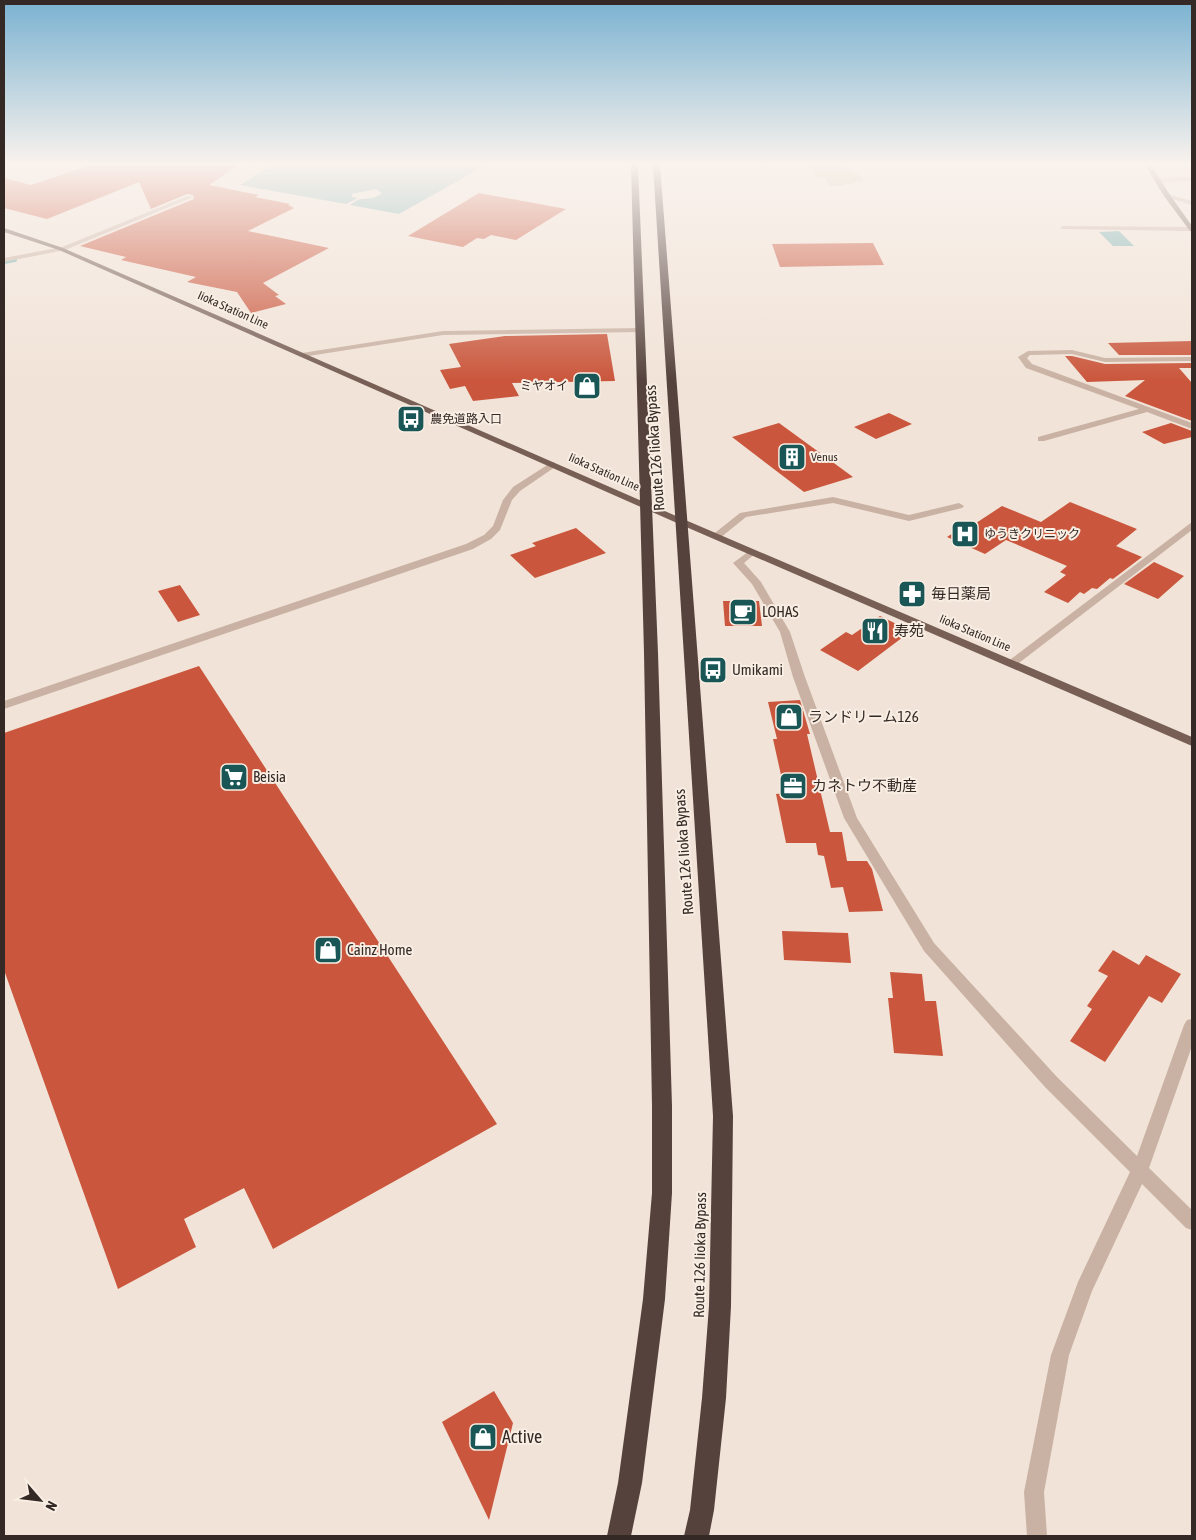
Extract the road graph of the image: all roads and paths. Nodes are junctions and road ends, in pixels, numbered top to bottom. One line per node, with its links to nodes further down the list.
1 (29, 237): 5 (main road, Iioka Station Line)
2 (92, 237): 5 (street)
3 (637, 237): 7 (highway, Route 126 Iioka Bypass)
4 (661, 237): 16 (highway, Route 126 Iioka Bypass)
5 (62, 249): 6 (street); 8 (main road, Iioka Station Line)
6 (4, 260)
7 (640, 330): 8 (street); 14 (highway, Route 126 Iioka Bypass)
8 (302, 355): 13 (main road, Iioka Station Line)
9 (1192, 359): 10 (street)
10 (1146, 410): 11 (street); 12 (street)
11 (1192, 426)
12 (1041, 439)
13 (552, 465): 14 (main road, Iioka Station Line); 21 (street)
14 (645, 505): 16 (main road, Iioka Station Line); 26 (highway, Route 126 Iioka Bypass)
15 (959, 506): 18 (street)
16 (680, 521): 18 (main road, Iioka Station Line); 27 (highway, Route 126 Iioka Bypass)
17 (1192, 525): 20 (street)
18 (716, 536): 19 (main road, Iioka Station Line)
19 (752, 552): 20 (main road, Iioka Station Line); 24 (street)
20 (1011, 664): 22 (main road, Iioka Station Line)
21 (4, 705)
22 (1192, 742)
23 (1192, 1025): 24 (street)
24 (1140, 1170): 25 (street); 28 (street)
25 (1192, 1222)
26 (619, 1536)
27 (697, 1536)
28 (1037, 1536)

